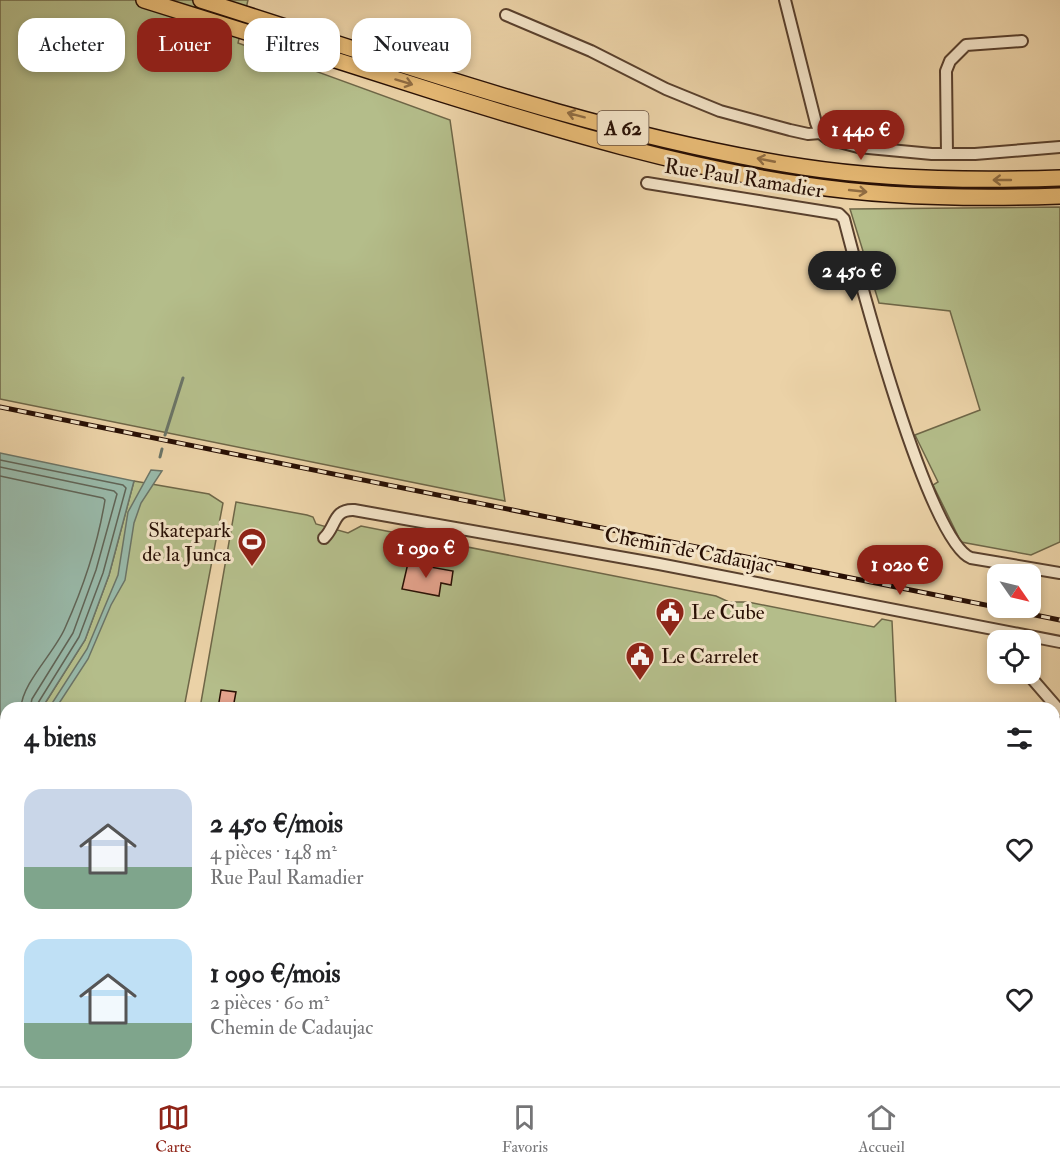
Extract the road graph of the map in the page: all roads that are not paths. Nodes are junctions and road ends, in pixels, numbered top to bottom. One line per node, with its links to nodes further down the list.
1 (144, 0): 11 (highway, A 62, one-way to 11)
2 (201, 0): 9 (highway, A 62, one-way to 2)
3 (785, 0): 6 (street)
4 (506, 15): 6 (street)
5 (1022, 41): 8 (street)
6 (820, 133): 8 (street)
7 (1060, 147): 8 (street)
8 (947, 154)
9 (1060, 178)
10 (647, 183): 13 (street, Rue Paul Ramadier)
11 (1060, 196)
12 (324, 538): 14 (street, Chemin de Cadaujac)
13 (1060, 573)
14 (990, 630)
15 (1041, 639): 16 (street, Chemin de Cadaujac)
16 (1060, 642)
17 (1037, 684): 18 (street)
18 (1052, 702)

